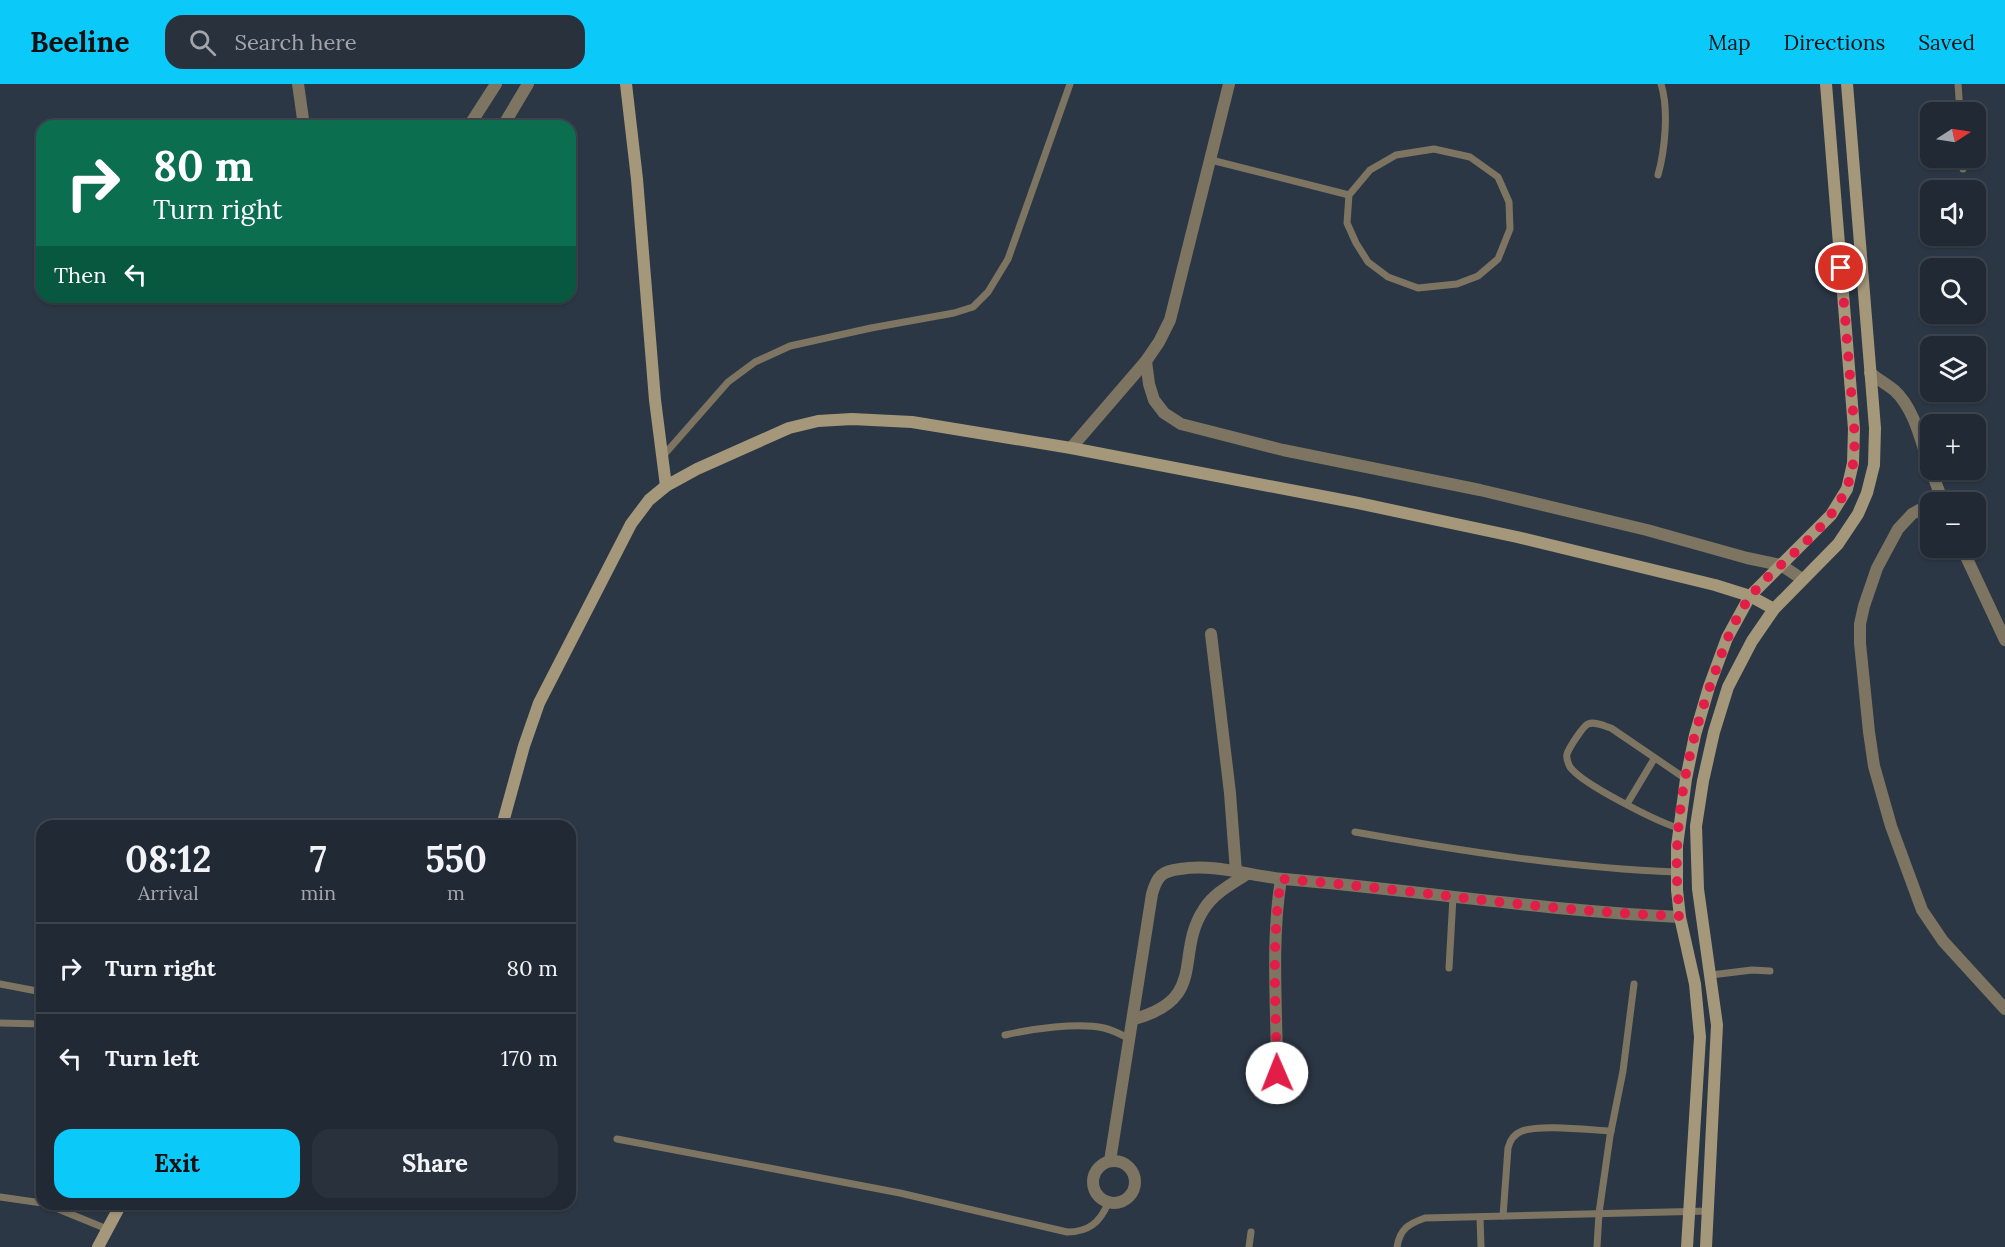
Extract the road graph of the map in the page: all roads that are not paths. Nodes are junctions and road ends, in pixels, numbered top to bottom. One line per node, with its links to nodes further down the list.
1 (298, 84): 12 (street)
2 (496, 84): 13 (street)
3 (528, 84): 14 (street)
4 (627, 84): 22 (main road)
5 (1070, 84): 22 (lane)
6 (1229, 84): 15 (street)
7 (1661, 84): 16 (lane)
8 (1826, 84): 26 (main road)
9 (1847, 84): 19 (main road)
10 (1958, 84): 11 (lane)
11 (1959, 102)
12 (303, 120)
13 (473, 120)
14 (507, 120)
15 (1211, 160): 17 (lane); 18 (street)
16 (1658, 175)
17 (1349, 195): 17 (lane)
18 (1146, 361): 21 (street); 26 (street)
19 (1870, 373): 20 (street); 27 (main road)
20 (1920, 438)
21 (1071, 448): 23 (main road); 28 (main road)
22 (662, 457): 23 (main road)
23 (666, 486): 37 (main road)
24 (1920, 510): 51 (street)
25 (1967, 558): 31 (street)
26 (1781, 565): 27 (street); 28 (main road)
27 (1802, 579): 29 (main road)
28 (1750, 596): 29 (main road); 33 (main road)
29 (1774, 609): 36 (main road)
30 (1211, 634): 41 (street)
31 (2005, 640)
32 (1654, 759): 33 (lane); 34 (lane); 34 (lane)
33 (1686, 779): 35 (main road)
34 (1627, 804): 38 (lane)
35 (1681, 805): 36 (main road); 38 (main road)
36 (1698, 807): 47 (main road)
37 (504, 820)
38 (1678, 828): 40 (main road)
39 (1355, 832): 40 (lane)
40 (1677, 872): 44 (main road)
41 (1242, 873): 42 (street); 52 (street); 52 (street)
42 (1281, 879): 43 (street); 57 (street)
43 (1453, 897): 44 (street); 45 (lane)
44 (1680, 916): 66 (main road)
45 (1449, 968)
46 (1770, 971): 47 (lane)
47 (1711, 975): 67 (main road)
48 (0, 984): 50 (lane)
49 (1634, 984): 58 (lane)
50 (36, 991)
51 (2005, 1009)
52 (1134, 1018): 56 (street)
53 (0, 1023): 54 (lane)
54 (36, 1024)
55 (1005, 1035): 56 (lane)
56 (1130, 1039): 60 (street)
57 (1277, 1089)
58 (1611, 1131): 68 (lane); 69 (lane)
59 (617, 1139): 63 (lane)
60 (1110, 1161): 63 (street); 63 (street)
61 (0, 1197): 62 (lane)
62 (36, 1203)
63 (1108, 1203)
64 (60, 1210): 71 (lane)
65 (118, 1210): 71 (main road)
66 (1688, 1211): 67 (lane); 68 (lane); 78 (main road)
67 (1709, 1211): 79 (main road)
68 (1599, 1213): 69 (lane); 77 (lane)
69 (1503, 1216): 70 (lane)
70 (1480, 1217): 75 (lane); 76 (lane)
71 (107, 1228): 73 (main road)
72 (1251, 1232): 74 (lane)
73 (98, 1247)
74 (1249, 1247)
75 (1397, 1247)
76 (1481, 1247)
77 (1597, 1247)
78 (1687, 1247)
79 (1706, 1247)

